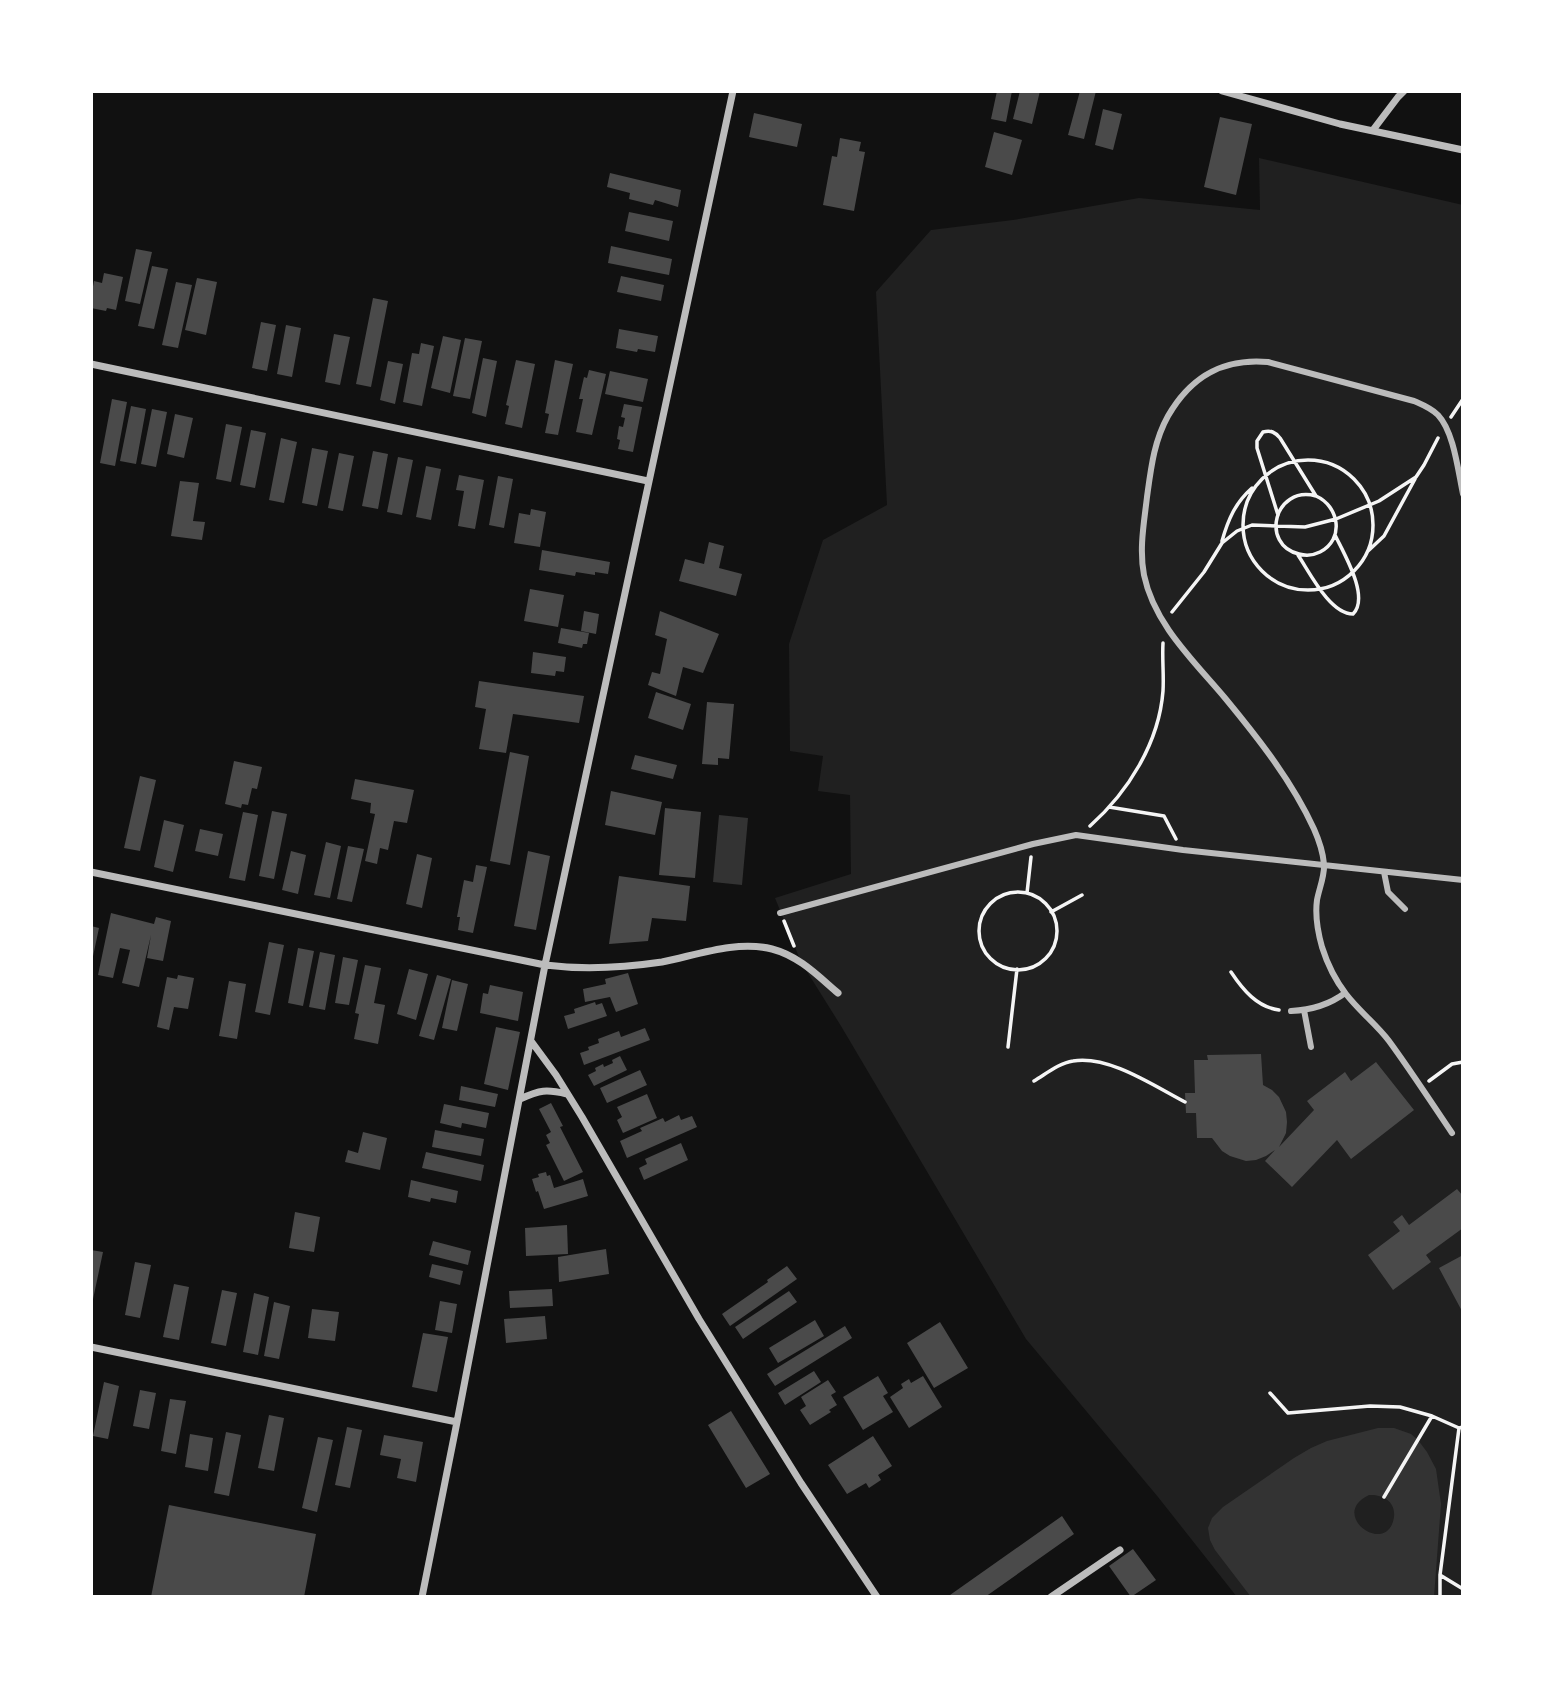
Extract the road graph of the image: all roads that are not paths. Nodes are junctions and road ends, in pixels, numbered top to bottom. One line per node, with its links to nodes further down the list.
1 (733, 91): 7 (street)
2 (1222, 91): 4 (street)
3 (1405, 91): 4 (street)
4 (1373, 130): 5 (street)
5 (1463, 150)
6 (91, 364): 7 (street)
7 (648, 481): 15 (street)
8 (1463, 494): 9 (street)
9 (1325, 865): 11 (street); 14 (street); 17 (street)
10 (91, 872): 15 (street)
11 (1384, 872): 12 (street); 13 (street)
12 (1463, 880)
13 (1405, 909)
14 (780, 913)
15 (545, 965): 16 (street); 20 (street)
16 (838, 993)
17 (1345, 993): 18 (street); 24 (street)
18 (1304, 1010): 19 (street); 21 (street)
19 (1291, 1011)
20 (531, 1041): 22 (street); 23 (street)
21 (1311, 1047)
22 (568, 1094): 23 (street); 29 (street)
23 (520, 1099): 26 (street)
24 (1451, 1133)
25 (91, 1347): 26 (street)
26 (457, 1422): 28 (street)
27 (1120, 1550): 30 (street)
28 (422, 1597)
29 (877, 1597)
30 (1051, 1597)

